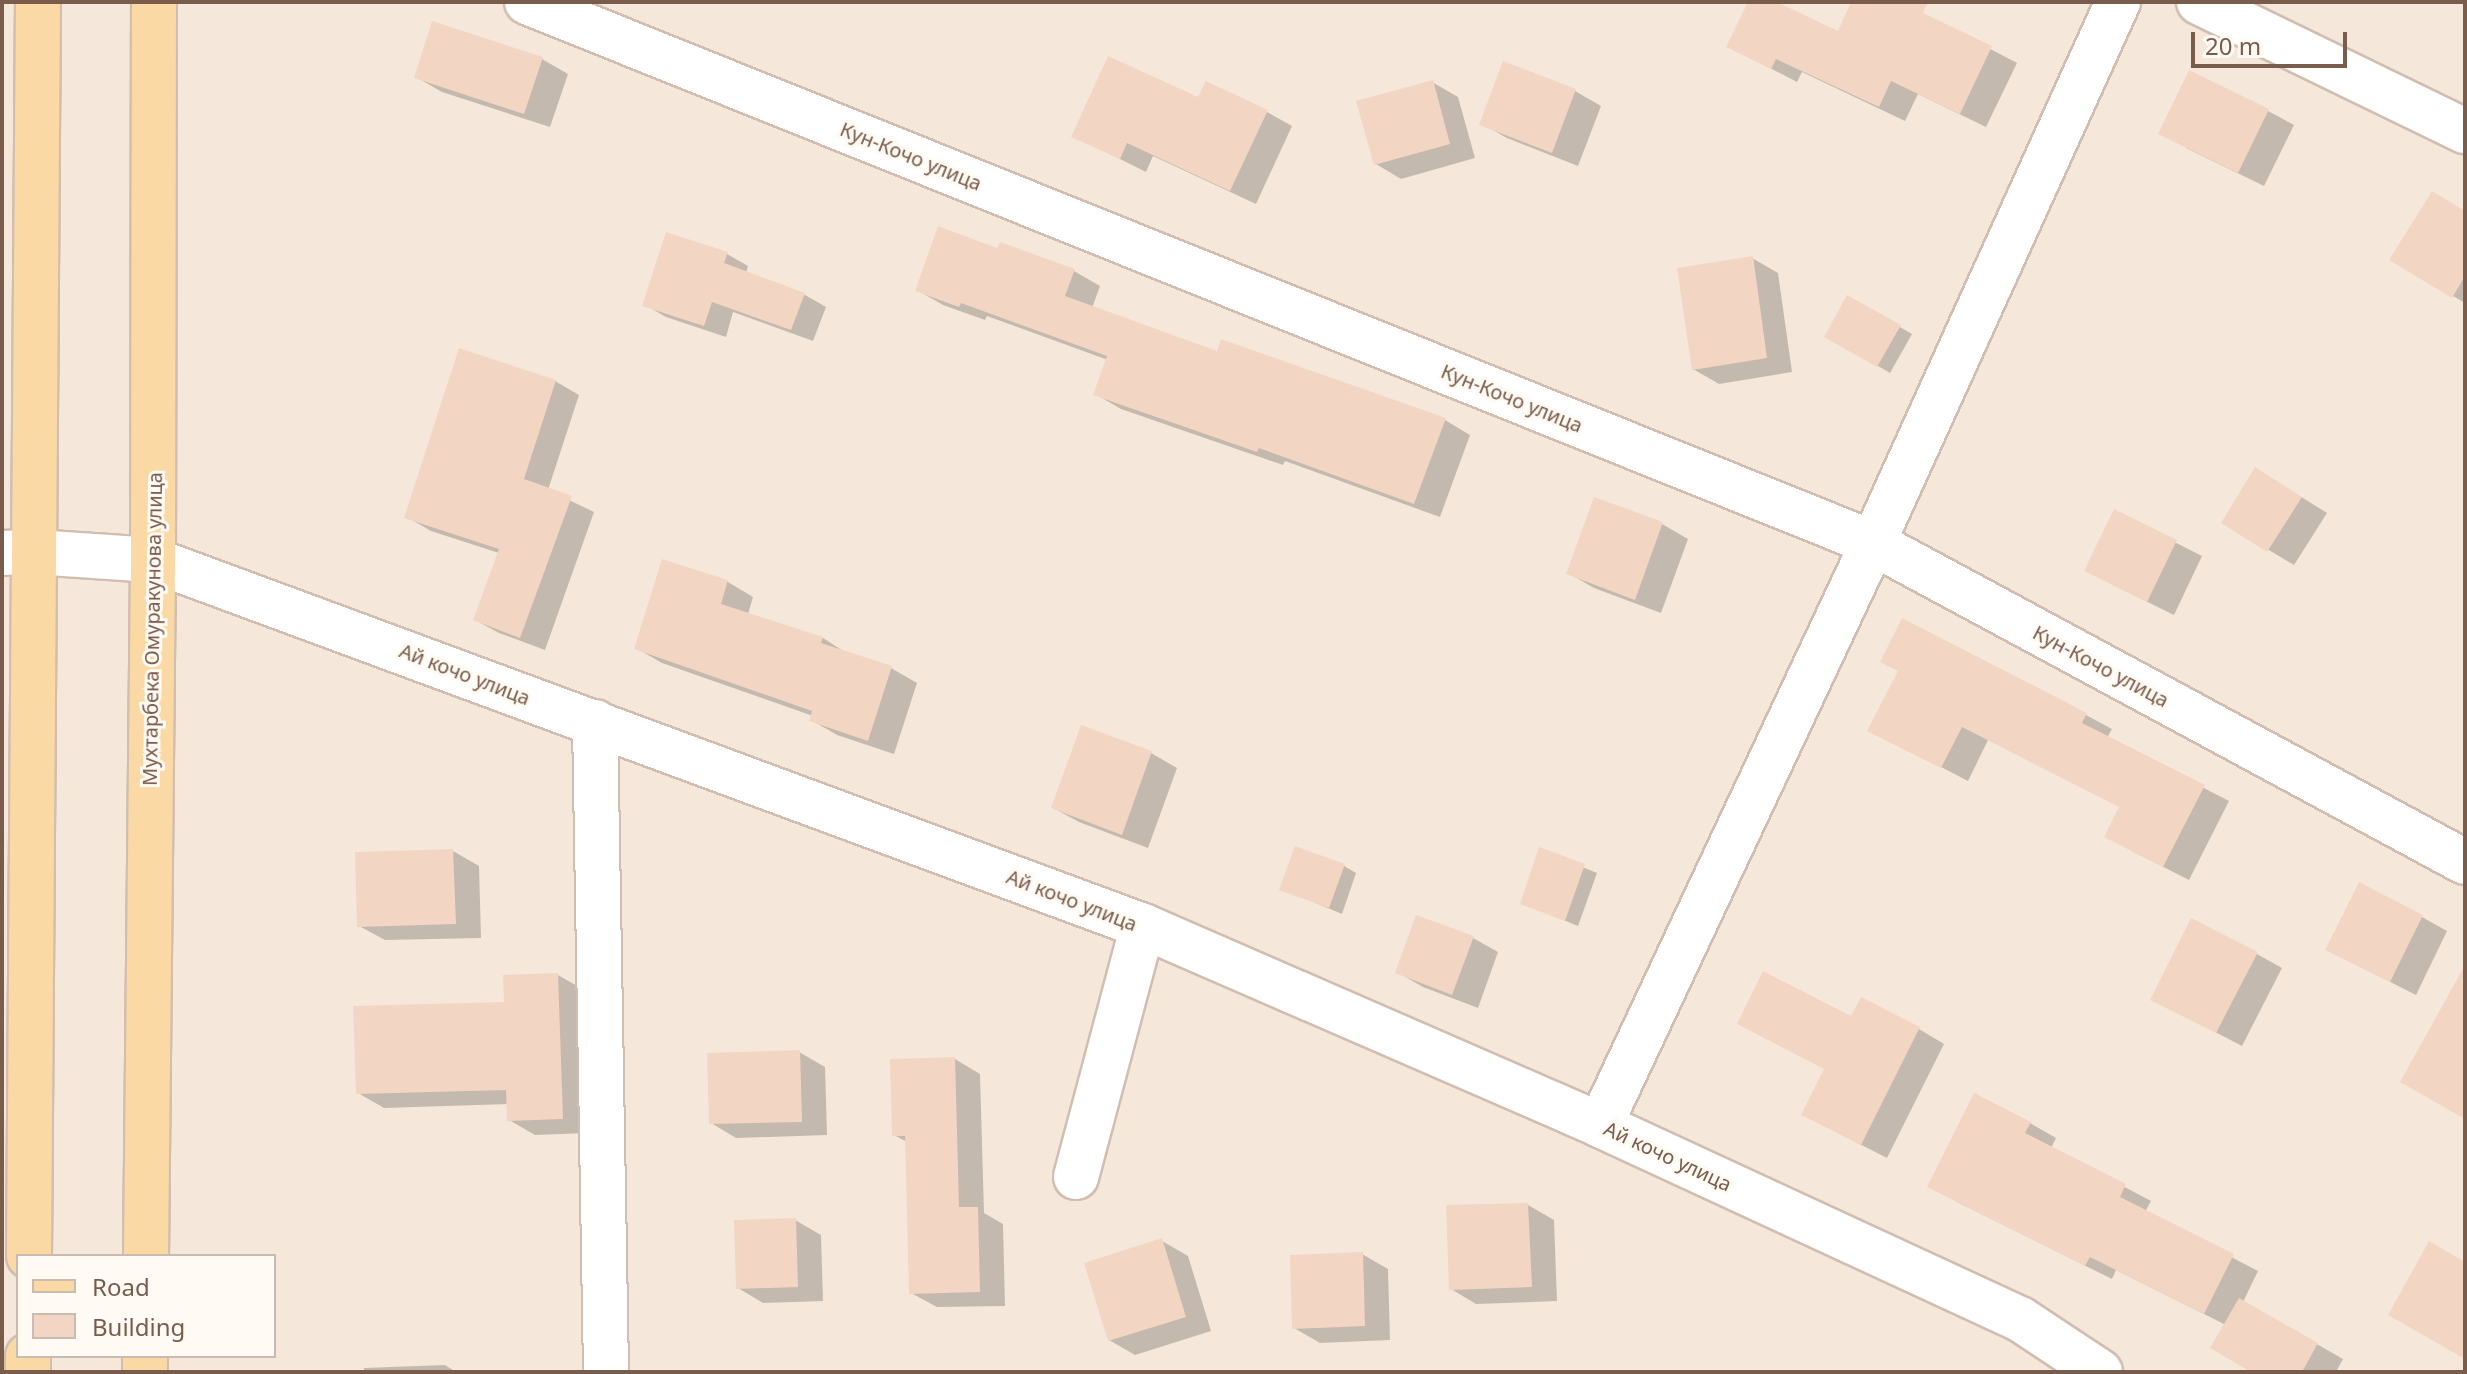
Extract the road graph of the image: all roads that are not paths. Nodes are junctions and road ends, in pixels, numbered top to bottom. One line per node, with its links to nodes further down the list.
1 (38, 2): 8 (main road)
2 (154, 2): 9 (main road, Мухтарбека Омуракунова улица)
3 (527, 2): 7 (street, Кун-Кочо улица)
4 (2118, 2): 7 (street)
5 (2199, 2): 6 (street)
6 (2465, 131)
7 (1873, 543): 11 (street, Кун-Кочо улица); 13 (street)
8 (18, 553): 9 (street, Ай кочо улица); 15 (main road)
9 (153, 560): 10 (street, Ай кочо улица); 16 (main road, Мухтарбека Омуракунова улица)
10 (595, 722): 12 (street, Ай кочо улица); 17 (street)
11 (2465, 862)
12 (1143, 926): 13 (street, Ай кочо улица); 14 (street)
13 (1600, 1125): 18 (street, Ай кочо улица)
14 (1076, 1177)
15 (29, 1254)
16 (146, 1254)
17 (606, 1372)
18 (2100, 1372)

